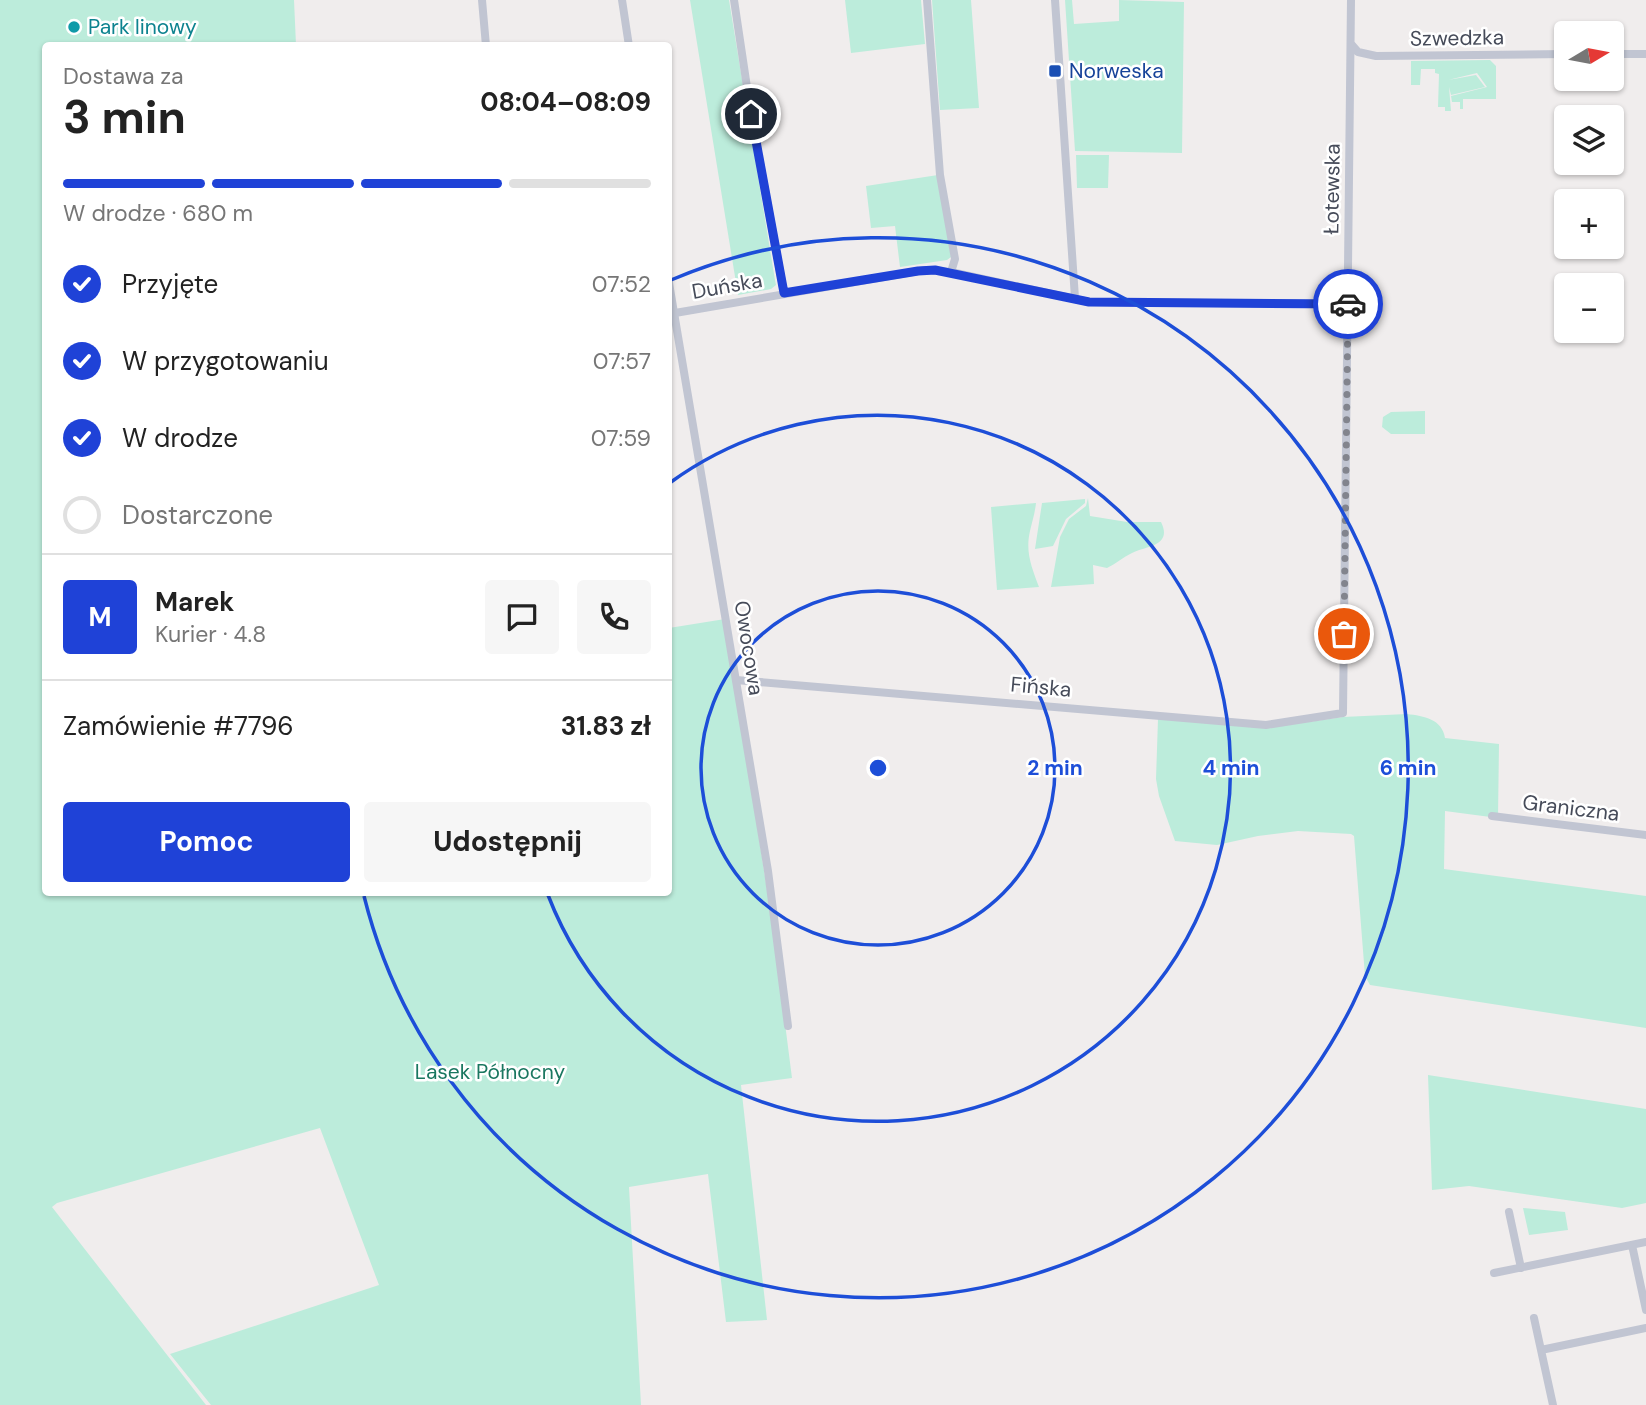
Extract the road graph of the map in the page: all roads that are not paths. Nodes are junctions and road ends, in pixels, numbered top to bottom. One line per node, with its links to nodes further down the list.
1 (482, 0): 7 (street)
2 (622, 0): 8 (street)
3 (734, 0): 14 (street)
4 (927, 0): 13 (street)
5 (1055, 0): 16 (street)
6 (1351, 0): 9 (street, Łotewska)
7 (486, 42)
8 (628, 42)
9 (1351, 44): 10 (street, Szwedzka); 17 (street, Łotewska)
10 (1554, 54)
11 (1624, 54): 12 (street)
12 (1646, 54)
13 (951, 272): 14 (street, Duńska); 16 (street, Duńska)
14 (784, 293): 18 (street, Duńska)
15 (672, 298): 18 (street, Owocowa)
16 (1075, 298): 17 (street, Duńska)
17 (1349, 304): 20 (street, Łotewska)
18 (675, 313): 19 (street, Owocowa)
19 (736, 680): 20 (street, Fińska); 23 (street, Owocowa)
20 (1343, 713)
21 (1492, 816): 22 (street, Graniczna)
22 (1646, 835)
23 (788, 1026)
24 (1509, 1212): 27 (street)
25 (1646, 1242): 26 (street)
26 (1632, 1245): 27 (street); 29 (street)
27 (1521, 1268): 28 (street)
28 (1494, 1273)
29 (1646, 1310)
30 (1534, 1318): 32 (street)
31 (1646, 1328): 32 (street)
32 (1541, 1350): 33 (street)
33 (1553, 1405)

